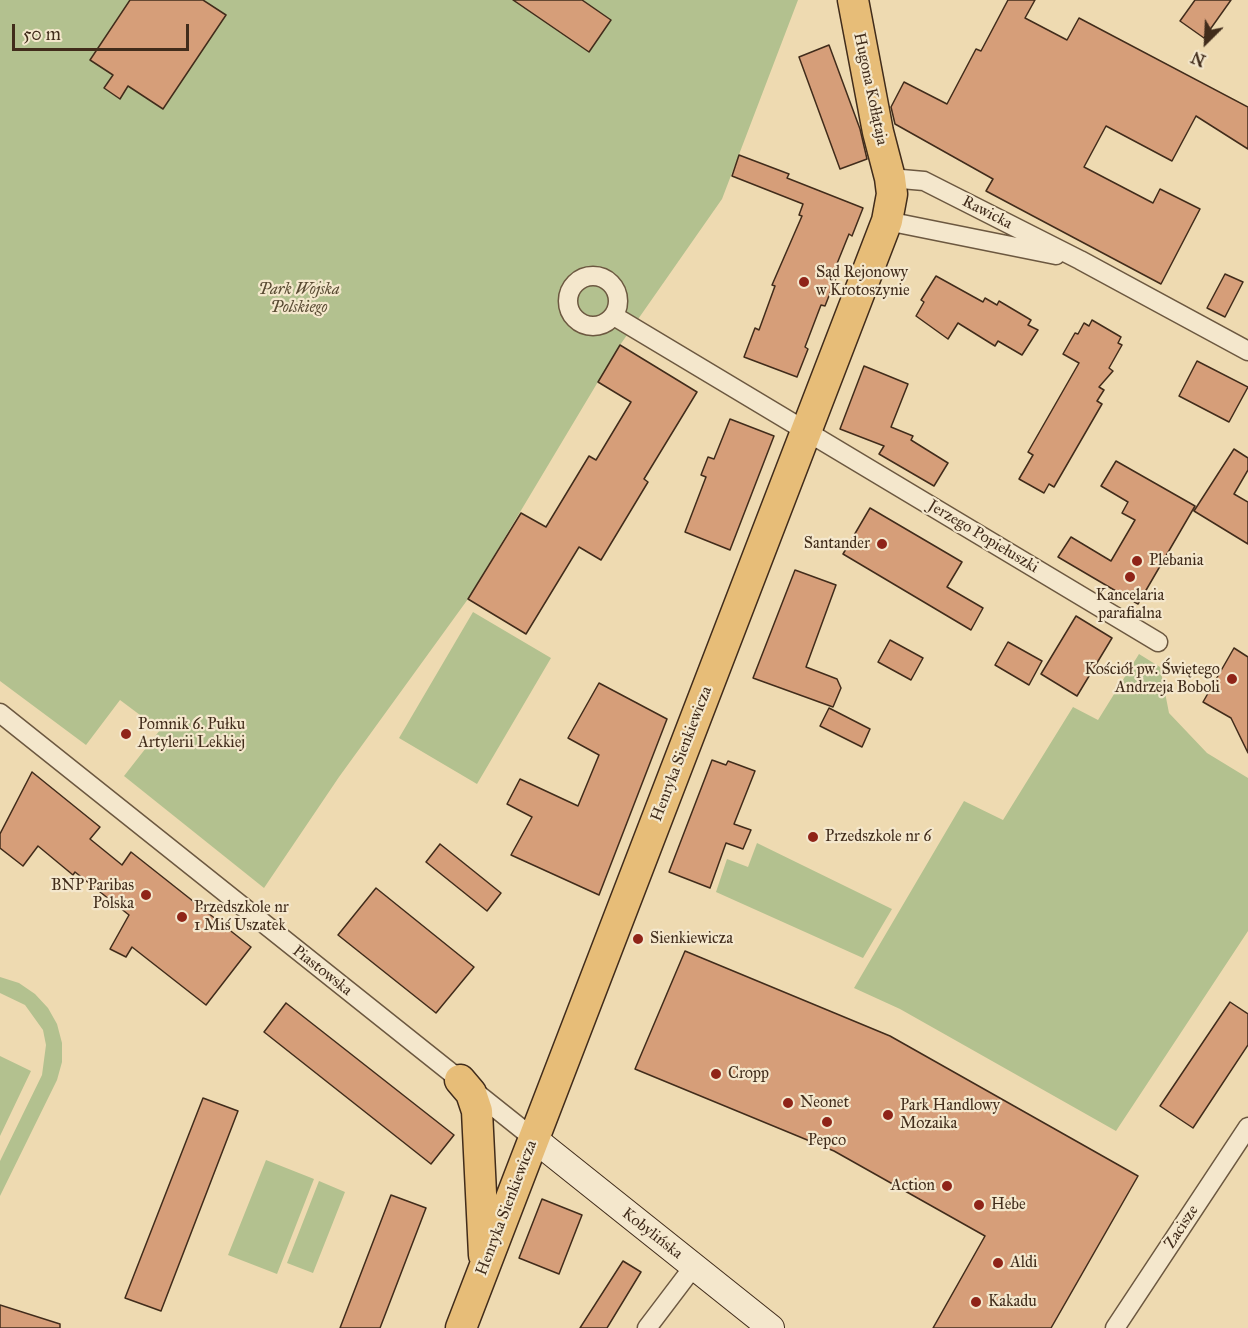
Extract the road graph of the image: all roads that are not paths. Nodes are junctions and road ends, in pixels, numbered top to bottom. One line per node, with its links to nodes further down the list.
1 (853, 0): 2 (main road, Hugona Kołłątaja)
2 (890, 178): 3 (main road, Henryka Sienkiewicza); 4 (street, Rawicka)
3 (887, 220): 4 (street, Rawicka); 7 (main road, Henryka Sienkiewicza)
4 (1080, 260): 6 (street, Rawicka)
5 (614, 316): 7 (street, Jerzego Popiełuszki)
6 (1248, 351)
7 (807, 432): 8 (street, Jerzego Popiełuszki); 12 (main road, Henryka Sienkiewicza)
8 (1158, 642)
9 (0, 713): 10 (street, Piastowska)
10 (460, 1080): 12 (street, Piastowska); 14 (main road)
11 (1248, 1127): 18 (street, Zacisze)
12 (533, 1138): 13 (street, Kobylińska); 14 (main road, Henryka Sienkiewicza)
13 (694, 1266): 16 (street); 17 (street, Kobylińska)
14 (484, 1267): 15 (main road, Henryka Sienkiewicza)
15 (461, 1328)
16 (647, 1328)
17 (771, 1328)
18 (1115, 1328)

